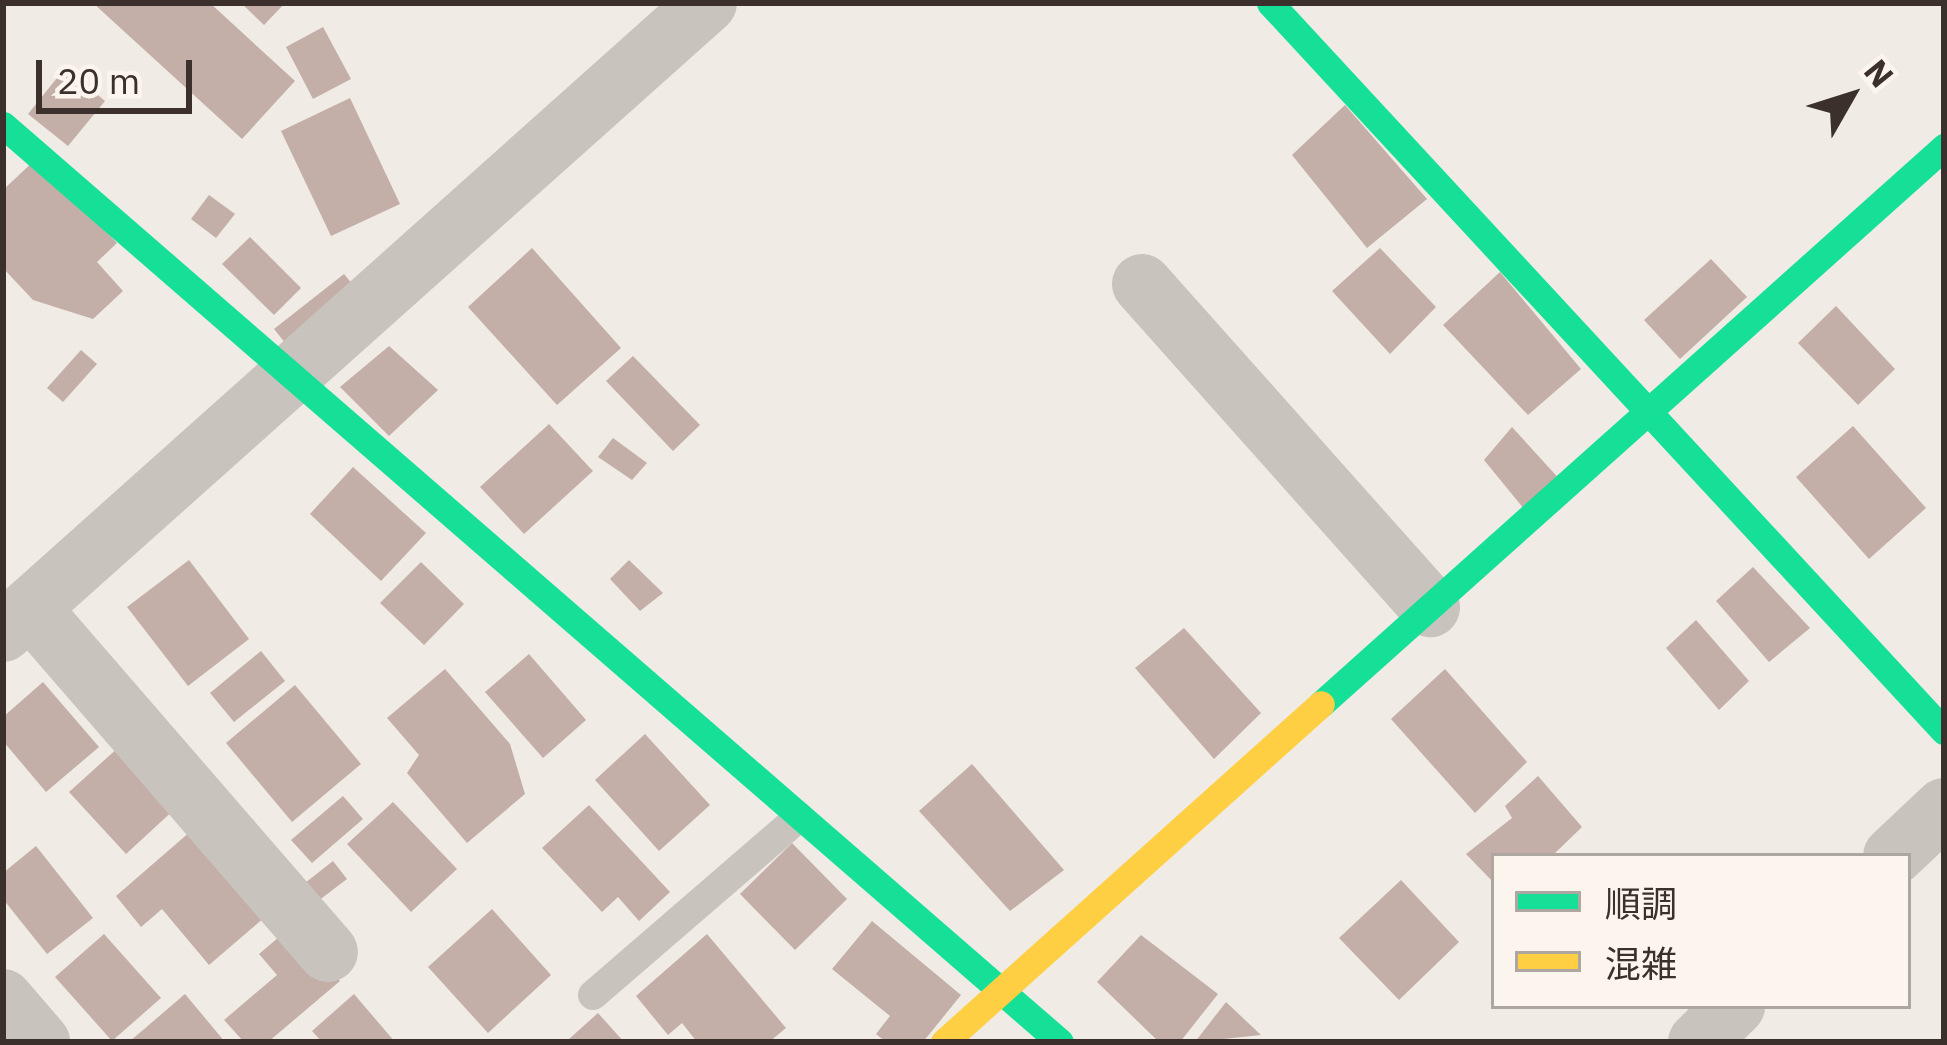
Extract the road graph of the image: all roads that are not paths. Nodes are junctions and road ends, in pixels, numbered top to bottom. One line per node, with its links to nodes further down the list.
1 (707, 3): 6 (street)
2 (1270, 3): 7 (street)
3 (3, 125): 6 (street)
4 (1944, 147): 7 (street)
5 (1142, 284): 8 (street)
6 (294, 376): 9 (street); 12 (street)
7 (1643, 415): 8 (street); 10 (street)
8 (1430, 607): 15 (street)
9 (16, 620): 14 (street)
10 (1944, 731)
11 (1944, 808): 13 (street)
12 (800, 817): 15 (street); 16 (lane)
13 (1897, 853)
14 (328, 952)
15 (1001, 992): 19 (street); 20 (street)
16 (593, 994)
17 (3, 1000): 18 (street)
18 (40, 1042)
19 (944, 1042)
20 (1060, 1042)

